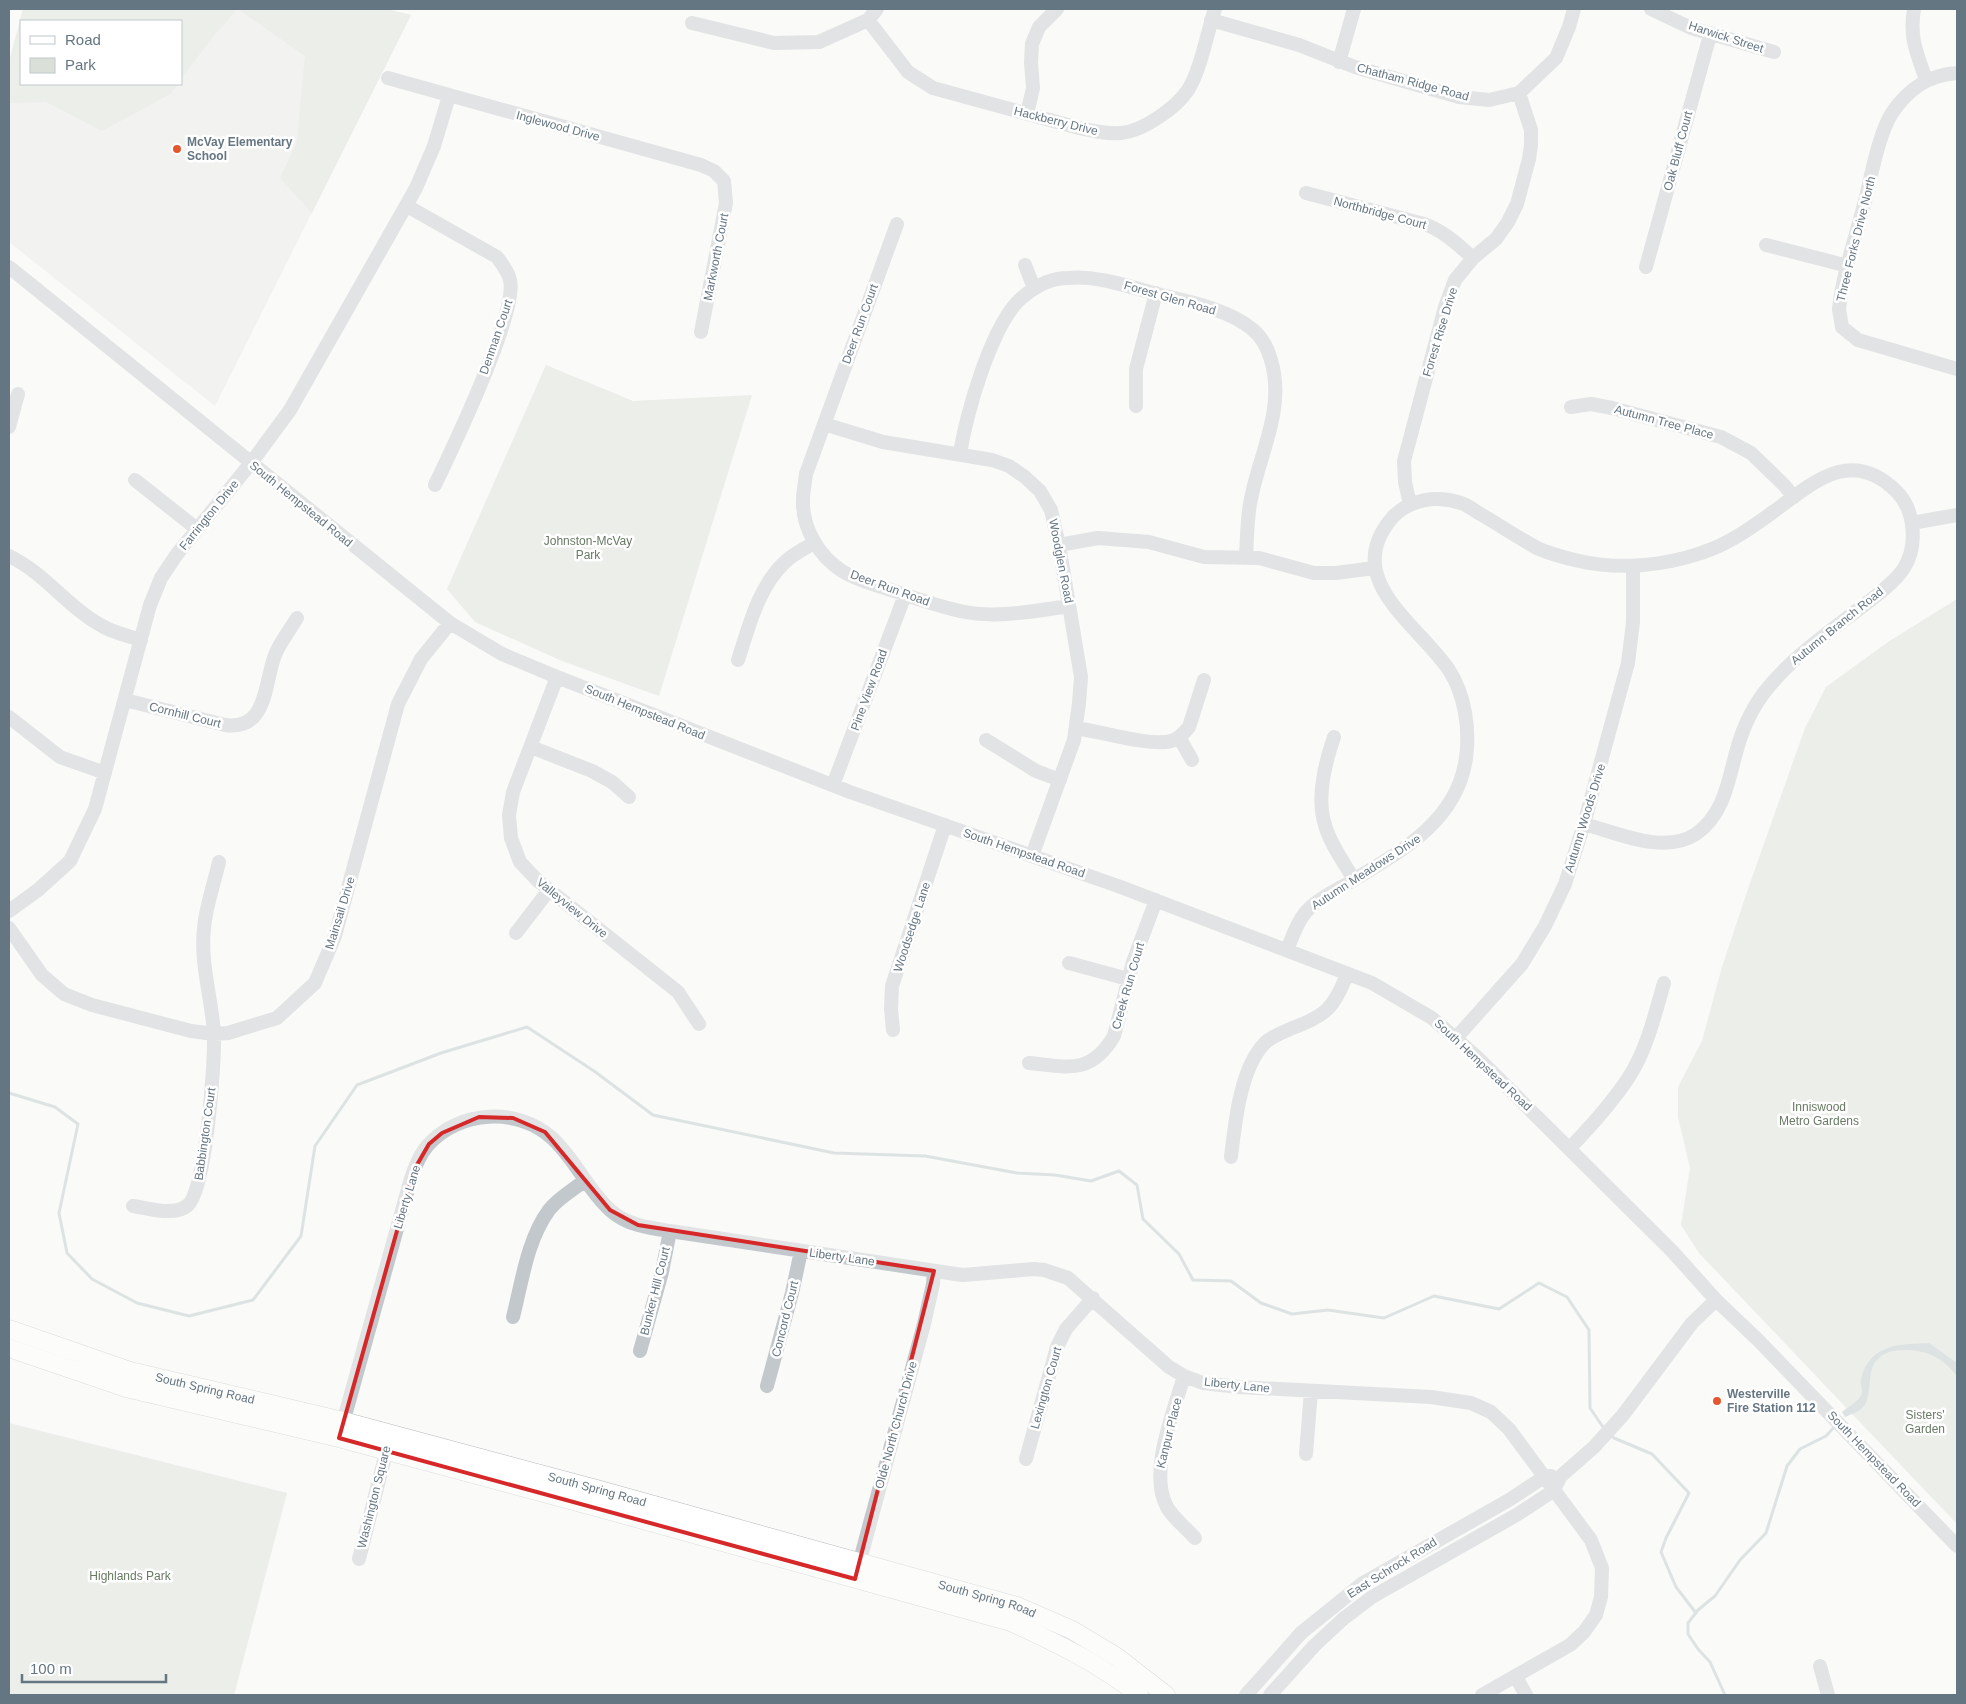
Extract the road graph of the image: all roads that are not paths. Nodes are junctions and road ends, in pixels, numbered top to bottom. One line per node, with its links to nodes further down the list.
1 (877, 9): 8 (street)
2 (1056, 9): 18 (street)
3 (1354, 9): 12 (street)
4 (1574, 9): 16 (street)
5 (1651, 9): 10 (street, Harwick Street)
6 (1914, 9): 15 (street)
7 (1213, 14): 12 (street, Chatham Ridge Road); 18 (street, Hackberry Drive)
8 (868, 20): 9 (street); 18 (street, Hackberry Drive)
9 (692, 23)
10 (1710, 34): 11 (street, Harwick Street); 27 (street, Oak Bluff Court)
11 (1774, 52)
12 (1339, 62): 16 (street, Chatham Ridge Road)
13 (1957, 73): 15 (street, Three Forks Drive North)
14 (388, 78): 17 (street, Inglewood Drive)
15 (1926, 80): 26 (street, Three Forks Drive North)
16 (1519, 93): 24 (street, Forest Rise Drive)
17 (449, 96): 19 (street, Inglewood Drive); 21 (street, Farrington Drive)
18 (1027, 114)
19 (724, 181): 31 (street, Markworth Court)
20 (1306, 194): 24 (street, Northbridge Court)
21 (407, 206): 39 (street, Farrington Drive); 41 (street, Denman Court)
22 (897, 224): 36 (street, Deer Run Court)
23 (1766, 245): 26 (street)
24 (1472, 258): 43 (street, Forest Rise Drive)
25 (1025, 265): 29 (street)
26 (1848, 266): 32 (street, Three Forks Drive North)
27 (1646, 267)
28 (9, 268): 39 (street, South Hempstead Road)
29 (1034, 288): 30 (street, Forest Glen Road); 38 (street, Forest Glen Road)
30 (1156, 293): 34 (street); 50 (street, Forest Glen Road)
31 (701, 332)
32 (1956, 365)
33 (18, 394): 37 (street)
34 (1136, 406)
35 (1572, 407): 42 (street, Autumn Tree Place)
36 (824, 424): 38 (street, Woodglen Road); 47 (street, Deer Run Road)
37 (9, 427)
38 (960, 455): 48 (street, Woodglen Road)
39 (251, 464): 46 (street, Farrington Drive); 56 (street, South Hempstead Road)
40 (135, 480): 46 (street)
41 (435, 485)
42 (1794, 496): 45 (street, Autumn Branch Road); 51 (street, Autumn Branch Road)
43 (1410, 504): 51 (street, Autumn Branch Road); 52 (street, Autumn Meadows Drive)
44 (1957, 515): 45 (street)
45 (1912, 523): 73 (street, Autumn Branch Road)
46 (197, 529): 57 (street, Farrington Drive)
47 (814, 543): 53 (street, Deer Run Road); 58 (street)
48 (1059, 545): 50 (street); 54 (street, Woodglen Road)
49 (9, 556): 57 (street)
50 (1246, 557): 52 (street)
51 (1633, 566): 73 (street, Autumn Woods Drive)
52 (1374, 568): 77 (street, Autumn Meadows Drive)
53 (905, 595): 54 (street, Deer Run Road); 71 (street, Pine View Road)
54 (1070, 606): 63 (street, Woodglen Road)
55 (297, 618): 61 (street, Cornhill Court)
56 (450, 623): 59 (street, South Hempstead Road); 90 (street, Mainsail Drive)
57 (140, 640): 61 (street, Farrington Drive)
58 (738, 660)
59 (557, 677): 67 (street, Valleyview Drive); 71 (street, South Hempstead Road)
60 (1204, 680): 64 (street)
61 (125, 700): 69 (street, Farrington Drive)
62 (9, 717): 69 (street)
63 (1076, 728): 64 (street); 70 (street, Woodglen Road)
64 (1179, 737): 68 (street)
65 (1334, 737): 77 (street)
66 (986, 740): 70 (street)
67 (531, 747): 72 (street); 78 (street, Valleyview Drive)
68 (1192, 760)
69 (105, 773): 80 (street, Farrington Drive)
70 (1060, 780): 75 (street, Woodglen Road)
71 (833, 785): 74 (street, South Hempstead Road)
72 (629, 797)
73 (1584, 824): 91 (street, Autumn Woods Drive)
74 (945, 826): 75 (street, South Hempstead Road); 89 (street, Woodsedge Lane)
75 (1032, 856): 79 (street, South Hempstead Road)
76 (219, 862): 90 (street, Babbington Court)
77 (1354, 880): 83 (street, Autumn Meadows Drive)
78 (549, 890): 82 (street); 88 (street, Valleyview Drive)
79 (1156, 900): 83 (street, South Hempstead Road); 86 (street, Creek Run Court)
80 (9, 911)
81 (9, 928): 90 (street, Mainsail Drive)
82 (516, 932)
83 (1287, 950): 85 (street, South Hempstead Road)
84 (1069, 963): 86 (street)
85 (1347, 974): 91 (street, South Hempstead Road); 94 (street)
86 (1128, 979): 92 (street, Creek Run Court)
87 (1664, 982): 93 (street)
88 (700, 1024)
89 (892, 1030)
90 (214, 1034): 96 (street, Babbington Court)
91 (1456, 1038): 93 (street, South Hempstead Road)
92 (1029, 1063)
93 (1570, 1148): 101 (street, South Hempstead Road)
94 (1231, 1157)
95 (584, 1181): 97 (street, Liberty Lane); 102 (street); 109 (street, Liberty Lane)
96 (132, 1206)
97 (670, 1232): 98 (street, Liberty Lane); 105 (street, Bunker Hill Court)
98 (801, 1251): 99 (street, Liberty Lane); 107 (street, Concord Court)
99 (934, 1271): 100 (street, Liberty Lane); 121 (street, Olde North Church Drive)
100 (1093, 1298): 106 (street, Liberty Lane); 112 (street, Lexington Court)
101 (1716, 1300): 114 (street, East Schrock Road); 119 (street, South Hempstead Road)
102 (513, 1316)
103 (9, 1329): 109 (main road, South Spring Road)
104 (9, 1348): 109 (main road, South Spring Road)
105 (640, 1351)
106 (1184, 1376): 108 (street, Liberty Lane); 118 (street, Kanpur Place)
107 (768, 1386)
108 (1311, 1391): 111 (street); 115 (street, Liberty Lane)
109 (341, 1430): 110 (main road, South Spring Road)
110 (388, 1444): 113 (main road, South Spring Road); 116 (main road, South Spring Road); 120 (street, Washington Square)
111 (1306, 1454)
112 (1026, 1459)
113 (527, 1471): 116 (main road); 121 (main road, South Spring Road)
114 (1562, 1476): 115 (street); 117 (street, East Schrock Road)
115 (1544, 1477): 117 (street, Liberty Lane); 126 (street, East Schrock Road)
116 (522, 1488): 121 (main road, South Spring Road)
117 (1553, 1491): 123 (street, Liberty Lane); 127 (street, East Schrock Road)
118 (1195, 1538)
119 (1957, 1546)
120 (359, 1559)
121 (857, 1570): 124 (main road, South Spring Road); 125 (main road, South Spring Road)
122 (1820, 1666): 130 (street)
123 (1516, 1677): 128 (street, Liberty Lane); 129 (street)
124 (1139, 1695)
125 (1166, 1695)
126 (1246, 1695)
127 (1270, 1695)
128 (1482, 1695)
129 (1526, 1695)
130 (1828, 1695)

